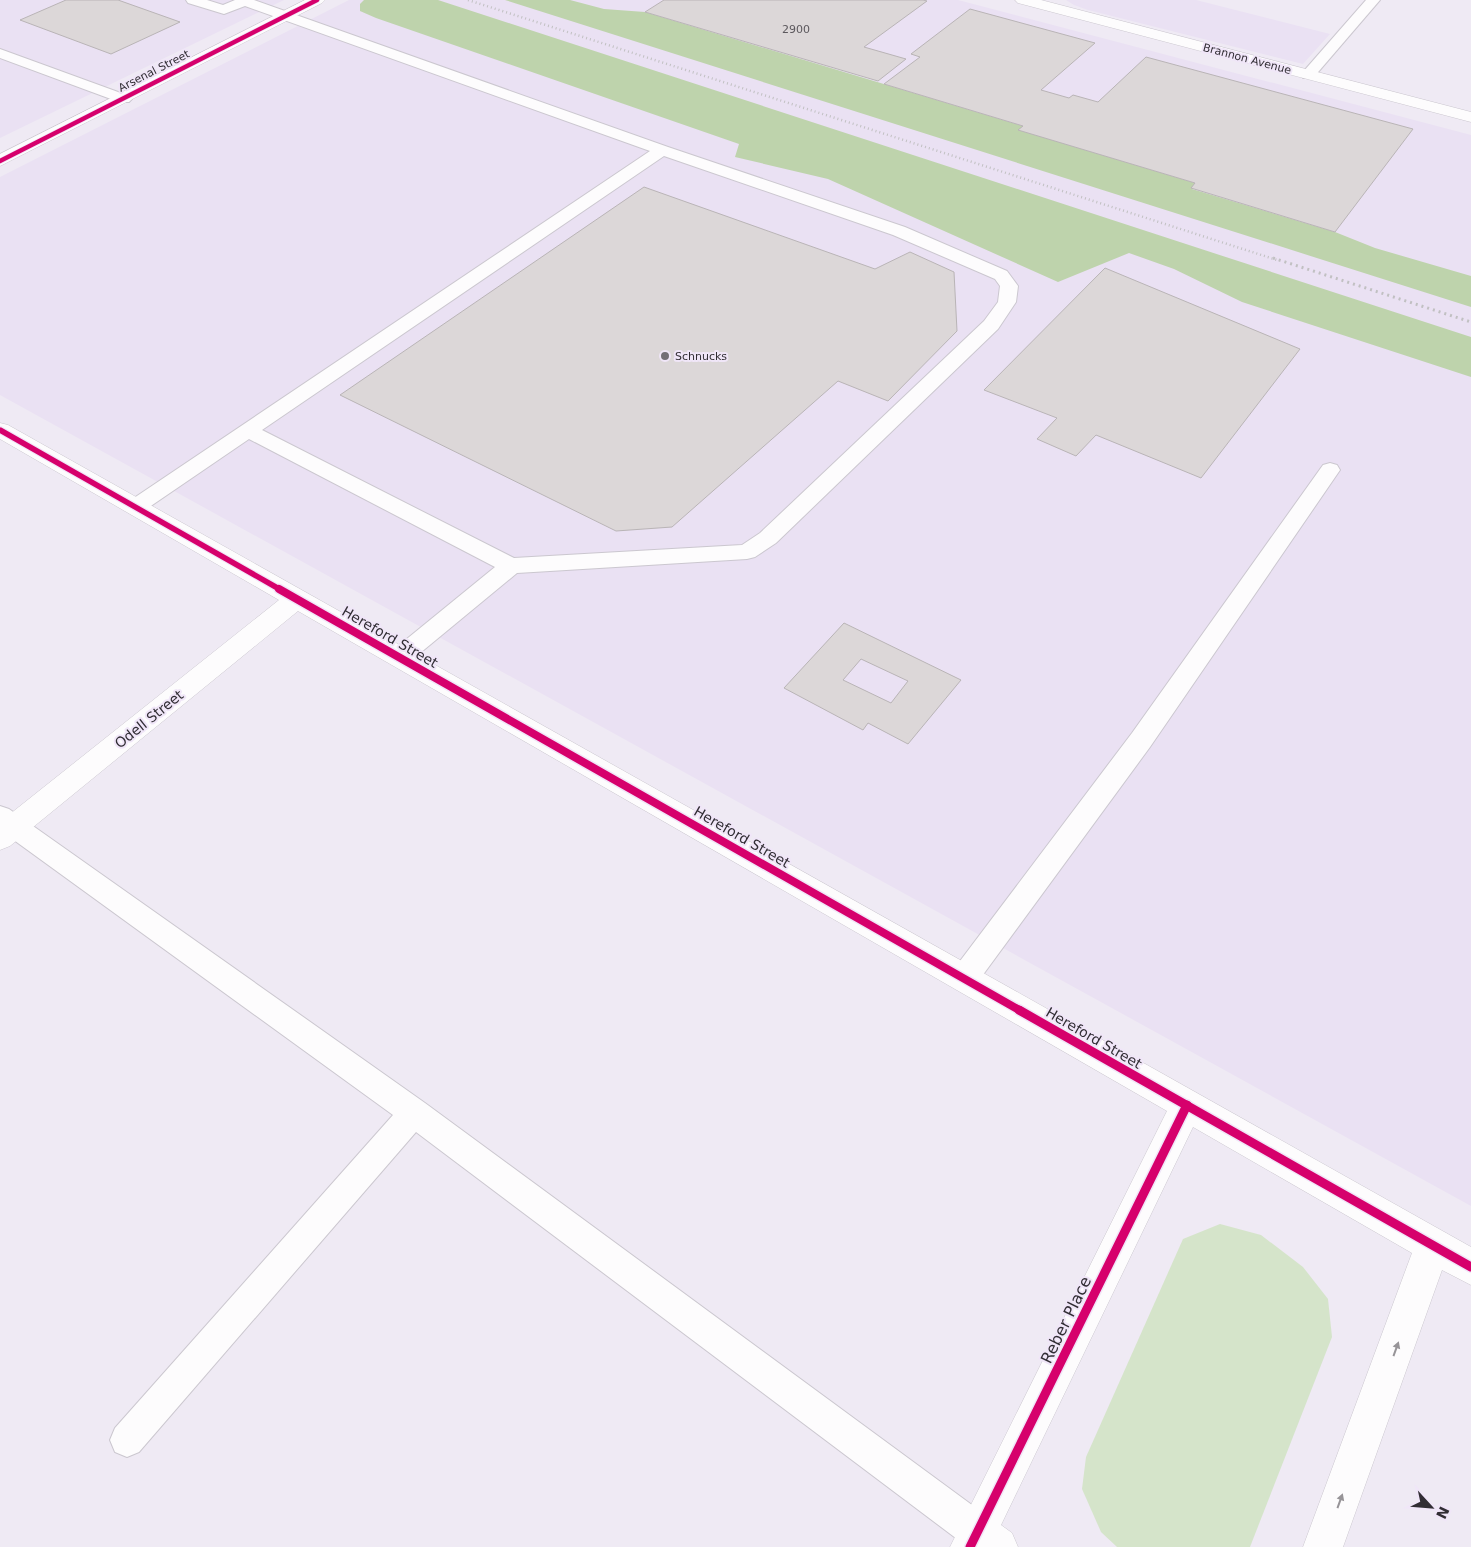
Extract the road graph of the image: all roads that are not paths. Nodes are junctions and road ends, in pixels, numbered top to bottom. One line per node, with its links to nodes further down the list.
1 (192, 0): 2 (lane)
2 (245, 0): 6 (lane)
3 (317, 0): 6 (street, Arsenal Street)
4 (1027, 0): 8 (street, Brannon Avenue)
5 (1373, 0): 8 (lane)
6 (286, 16): 9 (street, Arsenal Street); 11 (lane)
7 (0, 53): 9 (lane)
8 (1308, 75): 10 (street, Brannon Avenue)
9 (124, 99): 12 (street, Arsenal Street)
10 (1471, 117)
11 (662, 150): 14 (lane); 17 (lane)
12 (0, 161)
13 (0, 430): 16 (street, Hereford Street)
14 (246, 430): 16 (lane); 17 (lane)
15 (1330, 470): 21 (lane)
16 (135, 507): 18 (street, Hereford Street)
17 (511, 566): 19 (lane)
18 (297, 599): 19 (street, Hereford Street); 20 (street, Odell Street)
19 (400, 657): 21 (street, Hereford Street)
20 (5, 827): 23 (lane)
21 (964, 978): 22 (street, Hereford Street)
22 (1187, 1105): 24 (street, Hereford Street); 27 (street, Reber Place)
23 (414, 1113): 26 (lane); 27 (lane)
24 (1433, 1246): 25 (street, Hereford Street); 28 (street, one-way to 24)
25 (1471, 1267)
26 (127, 1440)
27 (982, 1542)
28 (1323, 1547)

